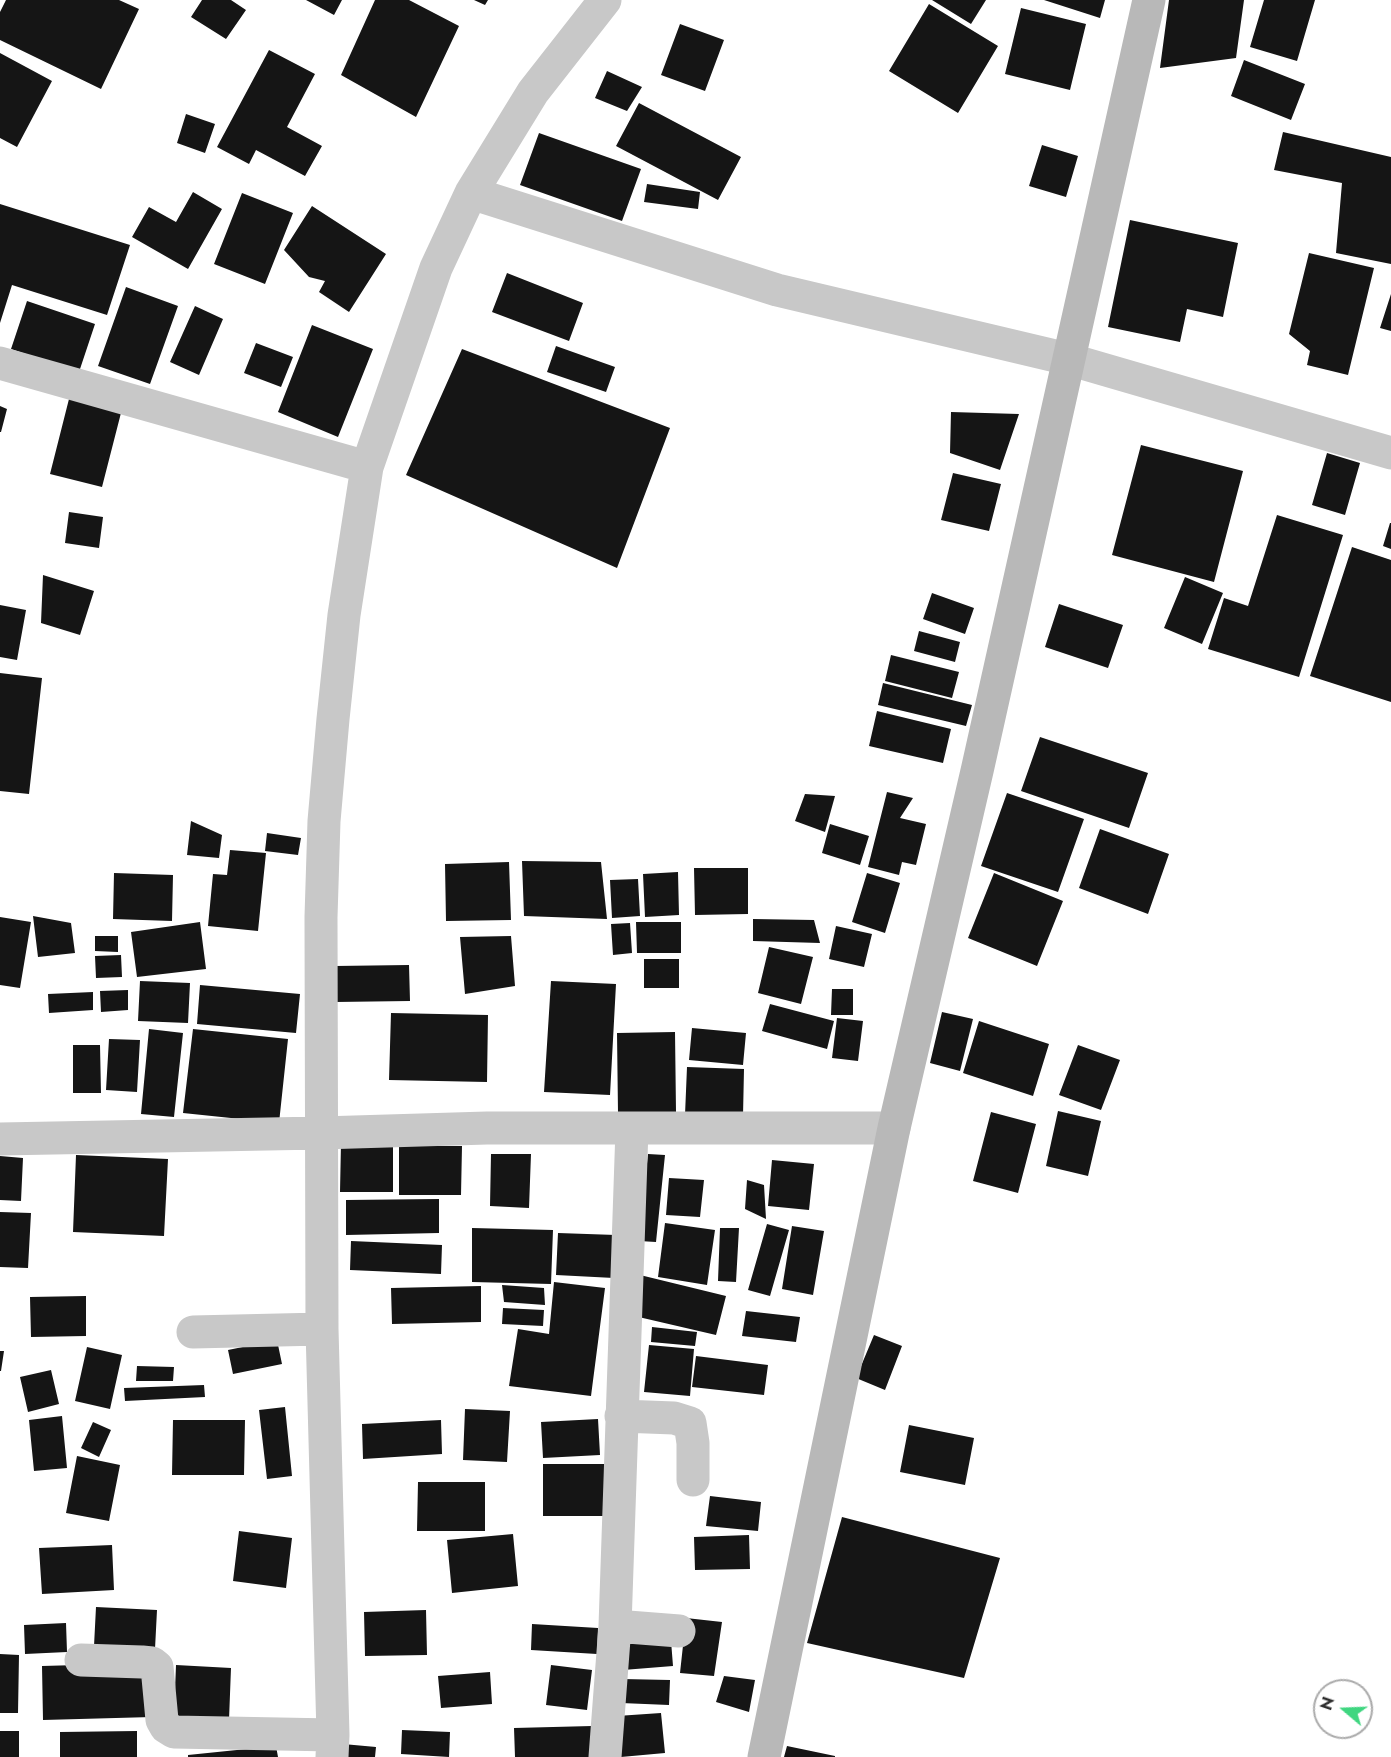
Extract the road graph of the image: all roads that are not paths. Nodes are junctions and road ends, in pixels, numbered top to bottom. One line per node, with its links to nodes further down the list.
1 (605, 0): 3 (street)
2 (1149, 0): 4 (street)
3 (471, 194): 4 (street); 7 (street)
4 (1068, 359): 6 (street); 8 (street)
5 (0, 363): 7 (street)
6 (1391, 453)
7 (367, 467): 10 (street)
8 (894, 1128): 9 (street); 21 (street)
9 (632, 1129): 10 (street); 14 (street)
10 (321, 1133): 11 (street); 12 (street)
11 (0, 1138)
12 (322, 1329): 13 (street); 19 (street)
13 (194, 1332)
14 (621, 1416): 15 (street); 16 (street)
15 (693, 1480)
16 (615, 1626): 17 (street); 20 (street)
17 (679, 1631)
18 (81, 1660): 19 (street)
19 (332, 1746)
20 (605, 1757)
21 (764, 1757)

